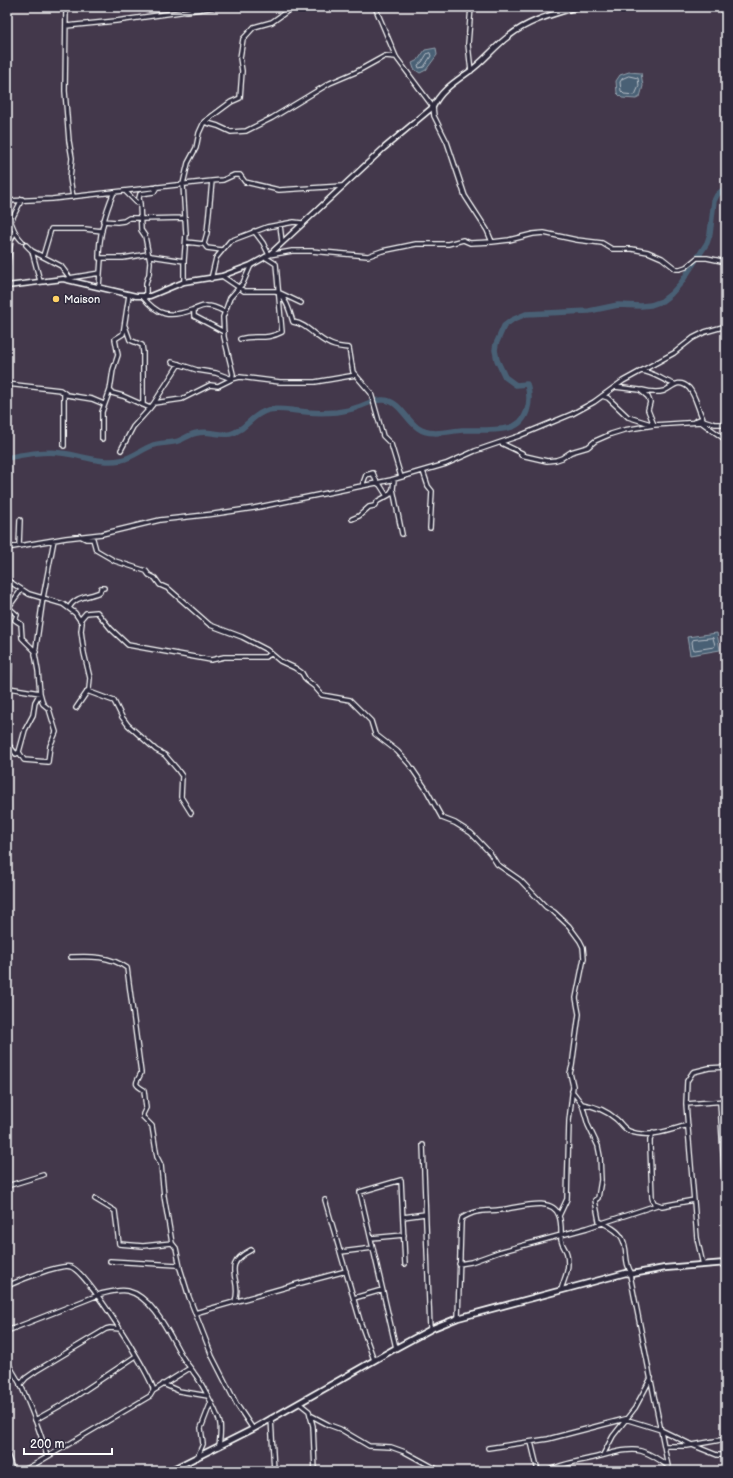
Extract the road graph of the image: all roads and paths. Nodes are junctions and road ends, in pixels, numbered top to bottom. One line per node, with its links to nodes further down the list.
1 (66, 7): 9 (street)
2 (216, 7): 9 (street)
3 (293, 7): 13 (street)
4 (371, 7): 8 (street)
5 (375, 7): 8 (street)
6 (471, 7): 11 (street)
7 (577, 7): 11 (street)
8 (377, 15): 10 (street)
9 (66, 26): 20 (street)
10 (396, 57): 12 (street); 13 (street)
11 (471, 70): 12 (street)
12 (433, 107): 16 (street); 38 (street)
13 (204, 122): 15 (street)
14 (212, 181): 15 (street); 16 (street); 39 (street)
15 (183, 184): 17 (street); 26 (street)
16 (342, 186): 29 (street)
17 (156, 188): 18 (street); 23 (street)
18 (125, 191): 19 (street); 23 (street)
19 (114, 192): 20 (street); 28 (street)
20 (73, 197): 21 (street)
21 (22, 200): 22 (street); 27 (street)
22 (7, 201)
23 (140, 204): 25 (street)
24 (7, 214): 27 (street)
25 (141, 218): 26 (street); 28 (street); 44 (street)
26 (185, 218): 36 (street)
27 (11, 221): 33 (street)
28 (103, 221): 31 (street)
29 (302, 223): 30 (street); 37 (street)
30 (280, 225): 32 (street); 37 (street)
31 (102, 231): 45 (street); 47 (street)
32 (254, 231): 41 (street); 46 (street)
33 (14, 233): 34 (street); 35 (street); 43 (street)
34 (7, 234)
35 (22, 242)
36 (186, 242): 39 (street); 48 (street)
37 (282, 242): 46 (street)
38 (492, 242): 46 (street); 49 (street)
39 (204, 244): 41 (street)
40 (26, 245): 42 (street)
41 (222, 250): 56 (street)
42 (32, 251): 45 (street); 57 (street)
43 (8, 253): 51 (street)
44 (148, 254): 47 (street); 48 (street); 64 (street)
45 (42, 256): 54 (street)
46 (267, 256): 50 (street); 62 (street)
47 (99, 258): 52 (street)
48 (184, 262): 58 (street)
49 (726, 262)
50 (251, 264): 53 (street); 61 (street)
51 (7, 267)
52 (100, 273): 54 (street); 60 (street)
53 (222, 276): 56 (street); 61 (street)
54 (70, 278): 55 (street)
55 (64, 279): 57 (street); 60 (street)
56 (212, 279): 58 (street)
57 (40, 281): 59 (street)
58 (184, 282): 64 (street)
59 (7, 286)
60 (99, 287): 63 (street)
61 (239, 288): 62 (street); 67 (street)
62 (279, 293): 65 (street); 71 (street); 75 (street)
63 (129, 295): 64 (street); 68 (street)
64 (144, 296): 66 (street)
65 (302, 303)
66 (194, 309): 67 (street); 70 (street)
67 (225, 312): 70 (street)
68 (124, 325): 80 (street); 86 (street)
69 (726, 326): 74 (street)
70 (224, 332): 76 (street)
71 (240, 339)
72 (172, 362): 73 (street)
73 (179, 364): 76 (street); 84 (street)
74 (640, 371): 78 (street); 79 (street)
75 (356, 375): 76 (street); 98 (street)
76 (232, 379): 84 (street)
77 (7, 384): 82 (street)
78 (674, 384): 81 (street); 89 (street)
79 (615, 387): 81 (street); 83 (street)
80 (110, 390): 85 (street); 86 (street)
81 (640, 390): 91 (street)
82 (64, 394): 85 (street); 95 (street)
83 (602, 396): 91 (street); 94 (street)
84 (154, 403): 87 (street)
85 (104, 404): 92 (street)
86 (143, 405): 87 (street)
87 (150, 408): 96 (street)
88 (694, 422): 89 (street); 89 (street); 91 (street)
89 (706, 422): 90 (street); 93 (street)
90 (726, 424)
91 (654, 425): 94 (street)
92 (102, 439)
93 (726, 440)
94 (500, 443): 97 (street)
95 (64, 446)
96 (121, 450)
97 (423, 471): 98 (street); 106 (street)
98 (401, 478): 99 (street)
99 (394, 480): 100 (street); 102 (street)
100 (377, 483): 101 (street); 101 (street); 103 (street)
101 (362, 486): 108 (street)
102 (393, 490): 103 (street); 107 (street)
103 (387, 496): 104 (street)
104 (352, 519)
105 (20, 520): 110 (street)
106 (430, 528)
107 (402, 534)
108 (80, 536): 109 (street); 120 (street)
109 (54, 540): 110 (street); 115 (street)
110 (19, 546): 111 (street)
111 (7, 548)
112 (7, 580): 114 (street)
113 (104, 588): 117 (street)
114 (21, 590): 115 (street); 116 (street)
115 (43, 598): 117 (street); 119 (street)
116 (7, 606): 119 (street)
117 (69, 608): 118 (street)
118 (80, 620): 120 (street); 123 (street)
119 (36, 652): 124 (street)
120 (272, 654): 131 (street)
121 (7, 659): 122 (street)
122 (8, 688): 124 (street)
123 (87, 691): 125 (street); 128 (street)
124 (40, 693): 127 (street); 127 (street)
125 (76, 708)
126 (7, 742): 127 (street)
127 (19, 752)
128 (191, 813)
129 (71, 957): 153 (street)
130 (726, 1067): 135 (street)
131 (572, 1091): 134 (street); 147 (street)
132 (726, 1101): 133 (street)
133 (720, 1102): 135 (street); 145 (street)
134 (582, 1104): 137 (street); 149 (street)
135 (686, 1104): 136 (street)
136 (688, 1125): 137 (street); 143 (street)
137 (653, 1133): 144 (street)
138 (423, 1145): 146 (street)
139 (43, 1175): 140 (street)
140 (7, 1186)
141 (95, 1199): 153 (street)
142 (324, 1200): 156 (street)
143 (694, 1200): 144 (street); 161 (street)
144 (657, 1205): 149 (street)
145 (726, 1206)
146 (425, 1214): 148 (street); 176 (street)
147 (559, 1216): 151 (street); 160 (street)
148 (403, 1218): 150 (street); 152 (street)
149 (604, 1223): 151 (street); 164 (street)
150 (404, 1235): 152 (street); 159 (street)
151 (562, 1235): 160 (street); 167 (street)
152 (371, 1238): 154 (street)
153 (172, 1243): 162 (street)
154 (373, 1248): 156 (street); 166 (street)
155 (251, 1250): 170 (street)
156 (341, 1252): 163 (street)
157 (110, 1261): 162 (street)
158 (726, 1263): 161 (main road)
159 (405, 1264)
160 (459, 1264): 173 (street)
161 (703, 1265): 164 (main road)
162 (180, 1268): 171 (street)
163 (346, 1271): 169 (street); 170 (street)
164 (632, 1274): 167 (main road); 183 (street)
165 (7, 1286): 168 (street)
166 (382, 1290): 169 (street); 178 (street)
167 (561, 1290): 173 (main road)
168 (97, 1296): 172 (street); 177 (street); 182 (street)
169 (354, 1298): 181 (street)
170 (235, 1301): 171 (street)
171 (195, 1313): 194 (street)
172 (112, 1316): 174 (street); 175 (street)
173 (458, 1318): 176 (main road)
174 (110, 1328): 175 (street); 185 (street)
175 (120, 1329): 179 (street)
176 (430, 1329): 178 (main road)
177 (7, 1331)
178 (396, 1348): 181 (main road)
179 (136, 1356): 186 (street); 193 (street)
180 (7, 1358): 185 (street)
181 (374, 1360): 189 (main road)
182 (190, 1368): 184 (street); 187 (street)
183 (651, 1377): 192 (street); 195 (street)
184 (163, 1384): 186 (street); 187 (street)
185 (20, 1385): 193 (street)
186 (153, 1391): 205 (street)
187 (208, 1396): 188 (street)
188 (211, 1402): 199 (street); 206 (street)
189 (299, 1403): 190 (street); 191 (main road)
190 (310, 1415): 213 (street); 214 (street)
191 (271, 1418): 194 (main road); 212 (street)
192 (625, 1419): 195 (street); 197 (street); 203 (street)
193 (35, 1420): 205 (street)
194 (253, 1429): 199 (main road)
195 (661, 1430): 198 (street); 200 (street)
196 (726, 1439): 198 (street)
197 (531, 1442): 201 (street); 215 (street)
198 (692, 1445): 200 (street); 204 (street)
199 (219, 1446): 206 (main road)
200 (664, 1446): 207 (street)
201 (488, 1448)
202 (7, 1454): 209 (street)
203 (603, 1455): 207 (street); 216 (street)
204 (726, 1455)
205 (47, 1457): 208 (street)
206 (197, 1458): 211 (main road)
207 (668, 1466): 217 (street)
208 (29, 1470): 210 (street)
209 (13, 1471)
210 (19, 1471)
211 (169, 1471)
212 (274, 1471)
213 (315, 1471)
214 (440, 1471)
215 (538, 1471)
216 (548, 1471)
217 (669, 1471)

